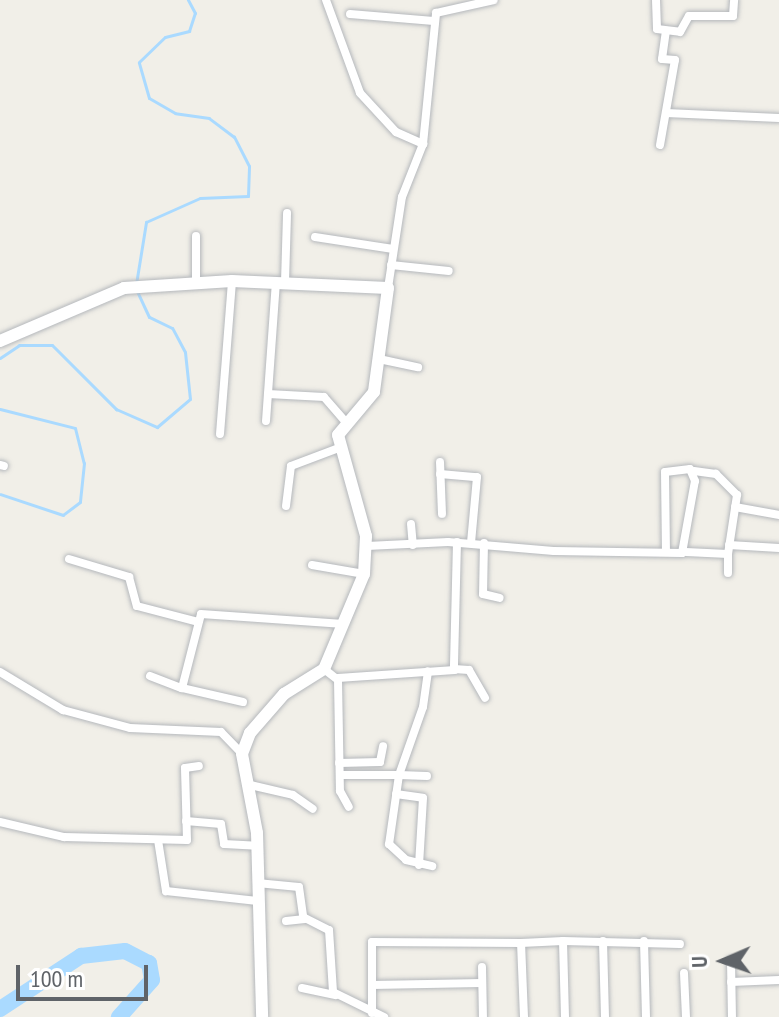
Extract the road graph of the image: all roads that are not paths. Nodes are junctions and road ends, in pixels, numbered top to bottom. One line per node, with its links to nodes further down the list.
1 (326, 0): 13 (street)
2 (435, 0): 7 (street)
3 (494, 0): 6 (street)
4 (656, 0): 10 (street)
5 (734, 0): 10 (street)
6 (458, 3): 7 (street)
7 (437, 10): 9 (street)
8 (350, 14): 9 (street)
9 (434, 21): 13 (street)
10 (666, 31): 11 (street)
11 (666, 113): 12 (street); 14 (street)
12 (779, 118)
13 (423, 144): 18 (street)
14 (660, 145)
15 (287, 213): 23 (street)
16 (196, 236): 22 (street)
17 (315, 237): 18 (street)
18 (393, 249): 19 (street)
19 (391, 265): 20 (street); 24 (street)
20 (449, 271)
21 (232, 281): 22 (street); 23 (street); 31 (street)
22 (196, 282): 25 (street)
23 (280, 282): 24 (street); 28 (street)
24 (388, 288): 26 (street)
25 (0, 341)
26 (379, 359): 27 (street); 30 (street)
27 (418, 367)
28 (268, 394): 29 (street); 30 (street)
29 (266, 421)
30 (343, 423): 32 (street)
31 (220, 434)
32 (339, 448): 36 (street); 45 (street)
33 (440, 462): 35 (street)
34 (694, 471): 37 (street); 48 (street); 49 (street)
35 (440, 474): 38 (street); 42 (street)
36 (286, 506)
37 (735, 507): 39 (street); 47 (street)
38 (442, 514)
39 (779, 515)
40 (411, 524): 44 (street)
41 (457, 542): 42 (street); 44 (street); 58 (street)
42 (471, 543): 43 (street)
43 (484, 543): 48 (street); 54 (street)
44 (413, 545): 45 (street)
45 (367, 546): 53 (street)
46 (779, 548): 47 (street)
47 (728, 549): 49 (street); 52 (street)
48 (666, 552): 49 (street)
49 (686, 552)
50 (69, 559): 55 (street)
51 (312, 565): 53 (street)
52 (728, 573)
53 (364, 574): 56 (street)
54 (500, 598)
55 (198, 622): 56 (street); 63 (street)
56 (345, 624): 57 (street)
57 (324, 669): 62 (street); 67 (street)
58 (455, 670): 59 (street); 64 (street)
59 (428, 671): 62 (street); 71 (street)
60 (0, 672): 67 (street)
61 (150, 676): 63 (street)
62 (338, 678): 68 (street)
63 (182, 688): 65 (street)
64 (485, 698)
65 (243, 702)
66 (383, 746): 68 (street)
67 (242, 754): 73 (street)
68 (339, 763): 70 (street)
69 (199, 766): 77 (street)
70 (340, 775): 71 (street); 75 (street)
71 (399, 775): 72 (street); 74 (street)
72 (427, 776)
73 (245, 784): 76 (street); 80 (street)
74 (396, 794): 81 (street); 81 (street)
75 (349, 807)
76 (313, 809)
77 (186, 821): 79 (street); 80 (street)
78 (0, 822): 79 (street)
79 (158, 840): 84 (street)
80 (257, 846): 83 (street)
81 (419, 865): 82 (street)
82 (432, 866)
83 (257, 883): 84 (street); 85 (street)
84 (257, 901): 102 (street)
85 (305, 919): 86 (street); 100 (street)
86 (286, 921)
87 (563, 941): 88 (street); 90 (street); 106 (street)
88 (603, 941): 89 (street); 107 (street)
89 (644, 941): 91 (street); 108 (street)
90 (521, 943): 98 (street); 105 (street)
91 (680, 944)
92 (731, 961): 96 (street)
93 (482, 967): 97 (street)
94 (684, 973): 109 (street)
95 (779, 980): 96 (street)
96 (731, 982): 110 (street)
97 (482, 983): 98 (street); 104 (street)
98 (372, 985): 101 (street)
99 (302, 988): 100 (street)
100 (336, 996): 101 (street)
101 (372, 1013): 103 (street)
102 (262, 1017)
103 (384, 1017)
104 (483, 1017)
105 (524, 1017)
106 (565, 1017)
107 (605, 1017)
108 (646, 1017)
109 (686, 1017)
110 (732, 1017)

